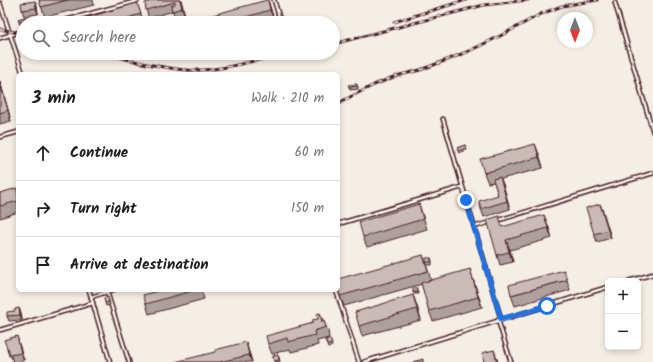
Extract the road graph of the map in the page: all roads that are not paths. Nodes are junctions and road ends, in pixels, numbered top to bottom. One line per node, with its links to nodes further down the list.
1 (274, 0): 6 (lane)
2 (137, 1): 5 (lane)
3 (0, 3): 8 (lane)
4 (615, 3): 14 (lane)
5 (80, 16)
6 (279, 16)
7 (16, 33): 8 (lane)
8 (11, 35): 9 (lane); 10 (lane)
9 (0, 38)
10 (16, 53)
11 (18, 60): 12 (lane)
12 (21, 72)
13 (443, 119): 18 (lane)
14 (653, 132)
15 (16, 133): 16 (lane)
16 (0, 137)
17 (653, 173): 20 (lane)
18 (462, 187): 19 (lane); 20 (lane)
19 (340, 223)
20 (474, 227): 29 (lane)
21 (653, 274): 22 (lane)
22 (639, 278)
23 (605, 288): 29 (lane)
24 (90, 292): 27 (lane)
25 (107, 292): 27 (lane); 32 (lane)
26 (337, 292): 33 (lane)
27 (91, 297): 28 (lane)
28 (92, 303): 30 (lane); 31 (lane)
29 (500, 320): 34 (lane); 35 (lane)
30 (0, 330)
31 (110, 362)
32 (129, 362)
33 (359, 362)
34 (364, 362)
35 (511, 362)

